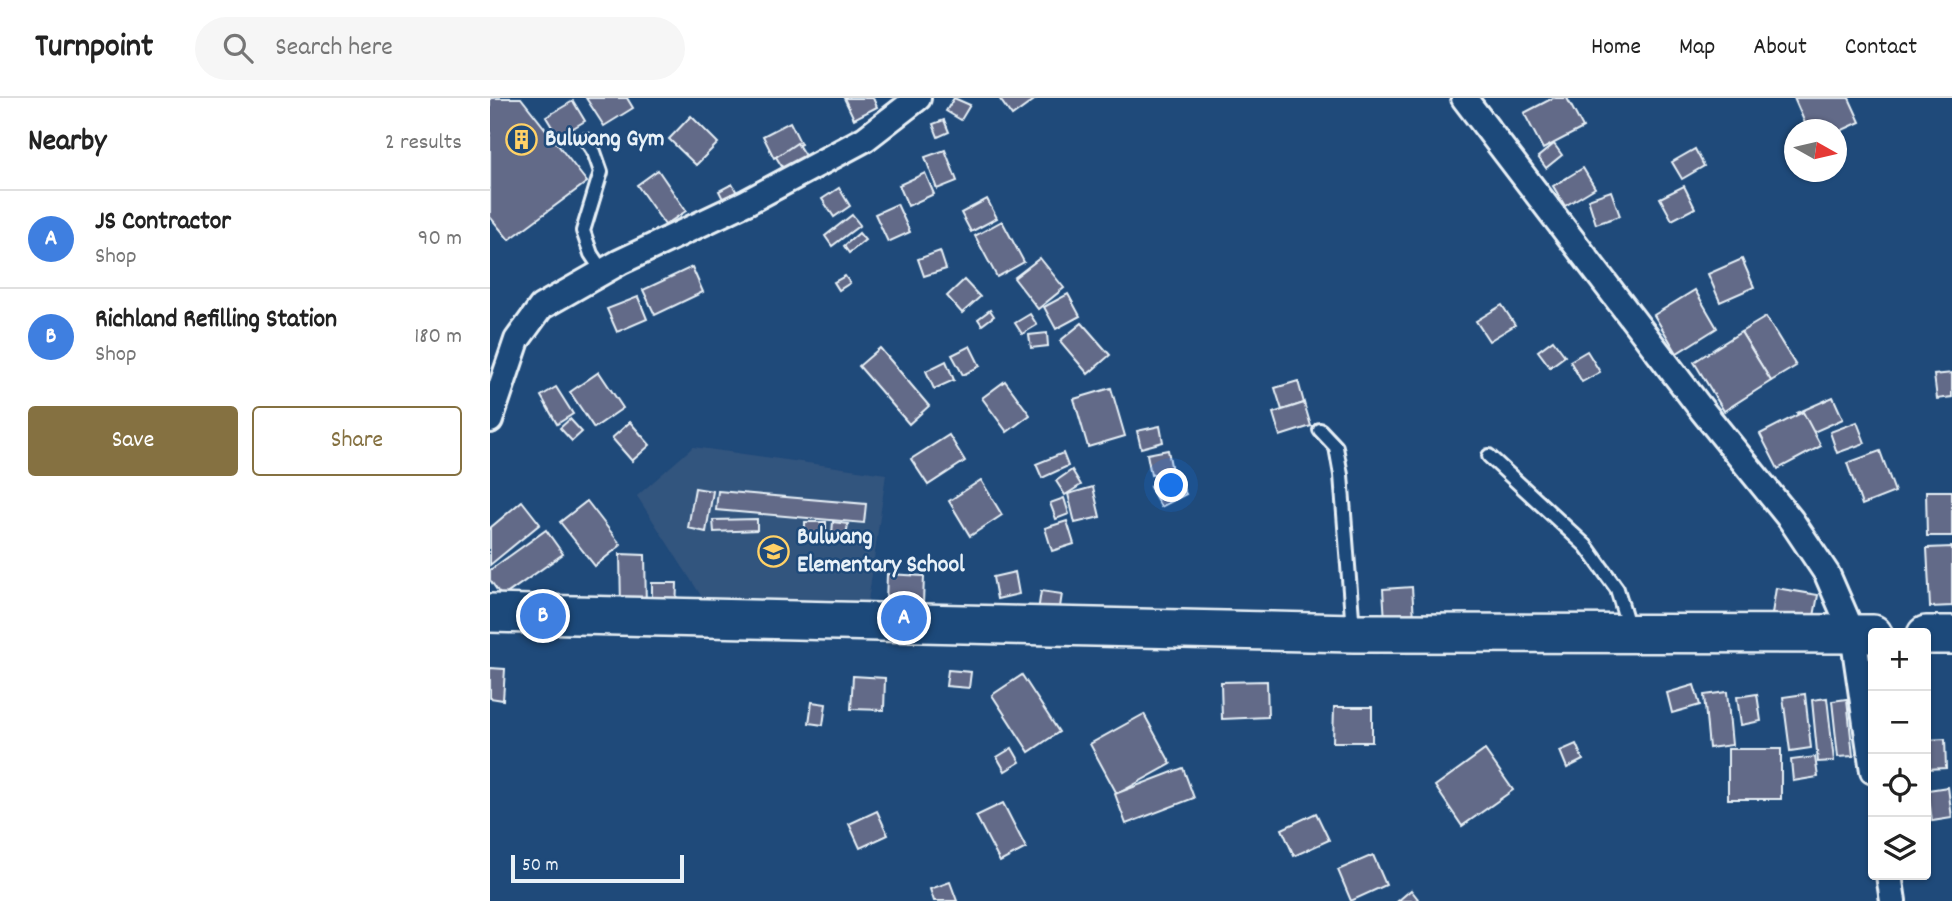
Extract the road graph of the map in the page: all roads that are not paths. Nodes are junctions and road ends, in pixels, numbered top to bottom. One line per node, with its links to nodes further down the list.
1 (918, 98): 4 (street)
2 (1464, 98): 12 (street)
3 (586, 140): 4 (lane)
4 (603, 272): 5 (street)
5 (495, 381): 6 (street)
6 (490, 420)
7 (1320, 430): 11 (lane)
8 (1489, 456): 10 (lane)
9 (490, 613): 11 (street)
10 (1631, 633): 11 (street); 12 (street)
11 (1354, 634)
12 (1863, 634): 15 (street)
13 (1931, 635): 14 (street)
14 (1952, 635)
15 (1872, 754)
16 (1890, 880): 17 (street)
17 (1893, 901)

